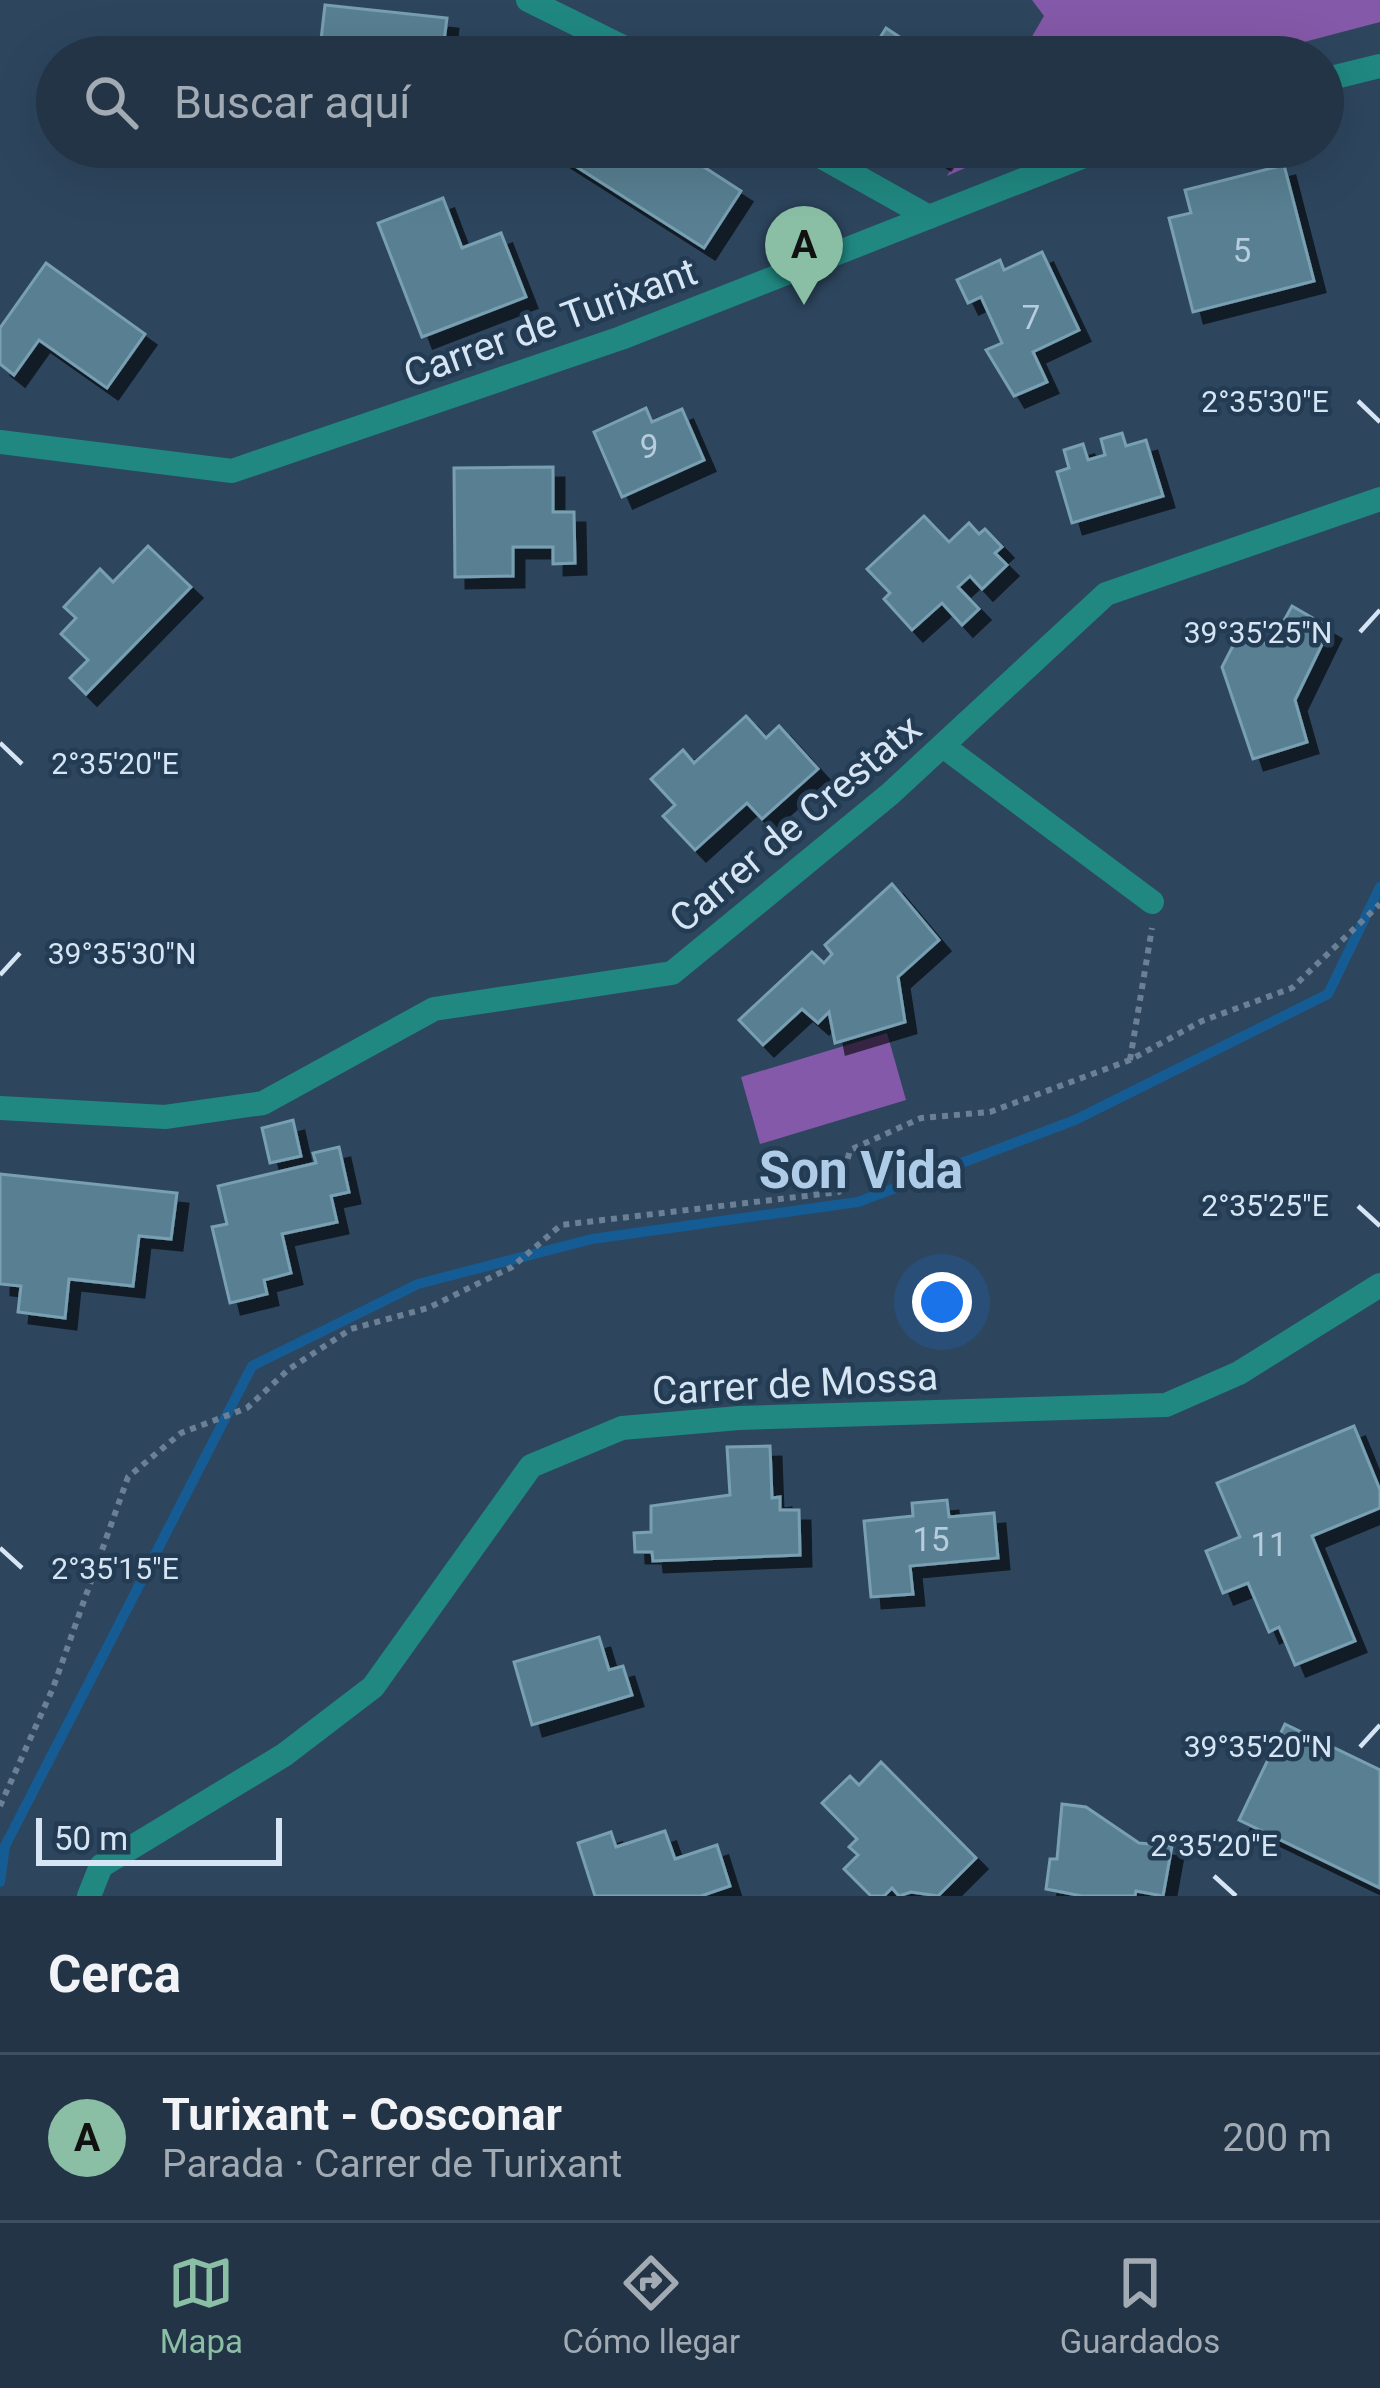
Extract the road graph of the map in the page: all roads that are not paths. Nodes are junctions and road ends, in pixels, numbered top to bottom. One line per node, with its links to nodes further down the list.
1 (529, 0): 2 (street)
2 (601, 36)
3 (1380, 66): 4 (street)
4 (1344, 75)
5 (842, 168): 7 (street)
6 (1054, 168): 7 (street, Carrer de Turixant)
7 (929, 217): 8 (street, Carrer de Turixant)
8 (0, 442)
9 (1380, 499): 10 (street, Carrer de Crestatx)
10 (943, 746): 11 (street); 12 (street, Carrer de Crestatx)
11 (1152, 902)
12 (0, 1108)
13 (1380, 1285): 14 (street, Carrer de Mossa)
14 (89, 1896)

